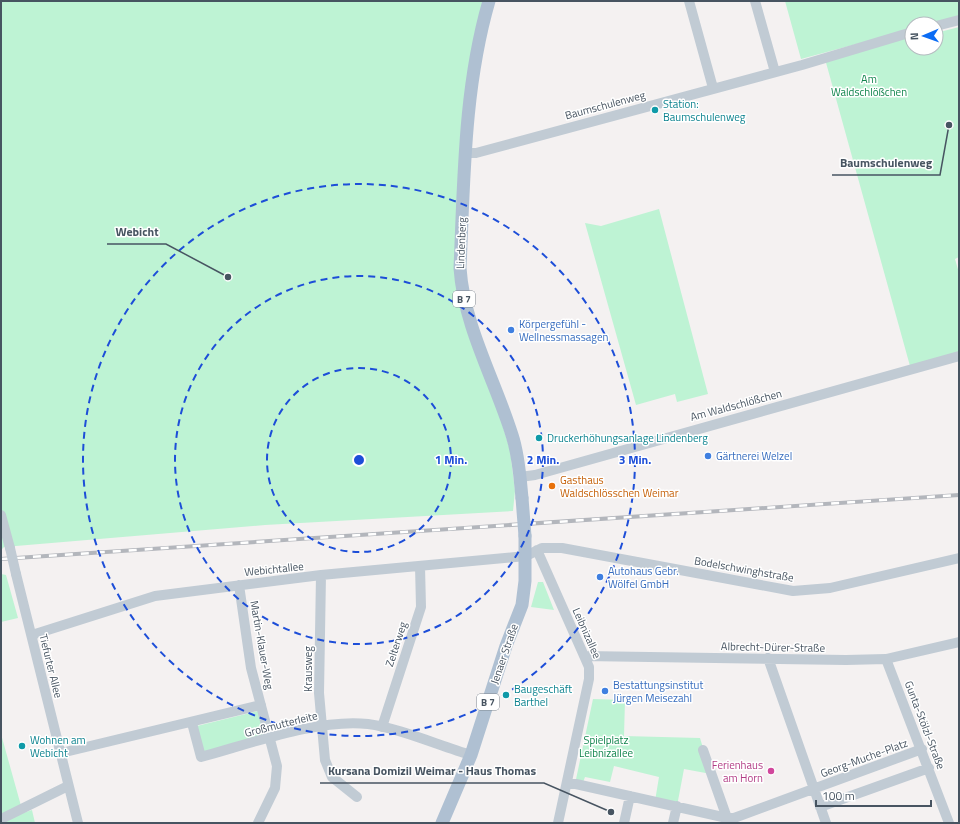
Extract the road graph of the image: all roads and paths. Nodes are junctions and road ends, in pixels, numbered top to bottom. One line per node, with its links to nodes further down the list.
1 (489, 1): 9 (main road, Lindenberg / B 7)
2 (689, 1): 8 (street)
3 (755, 1): 7 (street)
4 (959, 20): 5 (street)
5 (944, 24)
6 (904, 34): 7 (street, Baumschulenweg)
7 (775, 72): 8 (street, Baumschulenweg)
8 (713, 88): 9 (street, Baumschulenweg)
9 (465, 153): 11 (main road, Lindenberg / B 7)
10 (959, 356): 11 (street, Am Waldschlößchen)
11 (520, 477): 13 (main road, Jenaer Straße / B 7, bridge)
12 (1, 515): 18 (street, Tiefurter Allee, bridge)
13 (531, 553): 14 (street, Bodelschwinghstraße); 15 (street, Webichtallee); 20 (street, Leibnizallee); 31 (main road, Jenaer Straße / B 7)
14 (959, 558)
15 (420, 566): 16 (street, Webichtallee); 26 (street, Zelterweg)
16 (321, 576): 17 (street, Webichtallee); 25 (street, Krausweg)
17 (239, 585): 18 (street, Webichtallee); 23 (street, Martin-Klauer-Weg)
18 (32, 635): 30 (street, Tiefurter Allee)
19 (959, 642): 22 (street, Albrecht-Dürer-Straße)
20 (584, 656): 21 (street, Albrecht-Dürer-Straße); 33 (street, Leibnizallee)
21 (768, 658): 22 (street, Albrecht-Dürer-Straße); 35 (street)
22 (886, 659): 28 (street, Gunta-Stölzl-Straße)
23 (261, 705): 24 (street, Großmutterleite); 27 (street, Martin-Klauer-Weg)
24 (192, 723): 27 (street, Großmutterleite); 30 (street, Großmutterleite)
25 (322, 725): 26 (street, Großmutterleite); 27 (street, Großmutterleite); 37 (street, Krausweg)
26 (382, 727): 31 (street, Großmutterleite)
27 (270, 738): 43 (street, Martin-Klauer-Weg)
28 (922, 749): 32 (street, Gunta-Stölzl-Straße); 35 (street, Georg-Muche-Platz)
29 (703, 750): 41 (street)
30 (61, 753): 34 (street, Tiefurter Allee)
31 (471, 755): 44 (main road, Jenaer Straße / B 7)
32 (929, 768): 39 (street); 49 (street, Gunta-Stölzl-Straße)
33 (567, 782): 36 (street); 45 (street, Leibnizallee)
34 (68, 786): 40 (street); 42 (street, Tiefurter Allee)
35 (814, 789): 39 (street); 41 (street, Georg-Muche-Platz)
36 (630, 796): 38 (street); 46 (street)
37 (356, 797)
38 (677, 806): 41 (street); 47 (street)
39 (820, 807): 48 (street)
40 (1, 820)
41 (732, 820)
42 (78, 823)
43 (258, 823)
44 (442, 823)
45 (558, 823)
46 (624, 823)
47 (673, 823)
48 (826, 823)
49 (949, 823)

